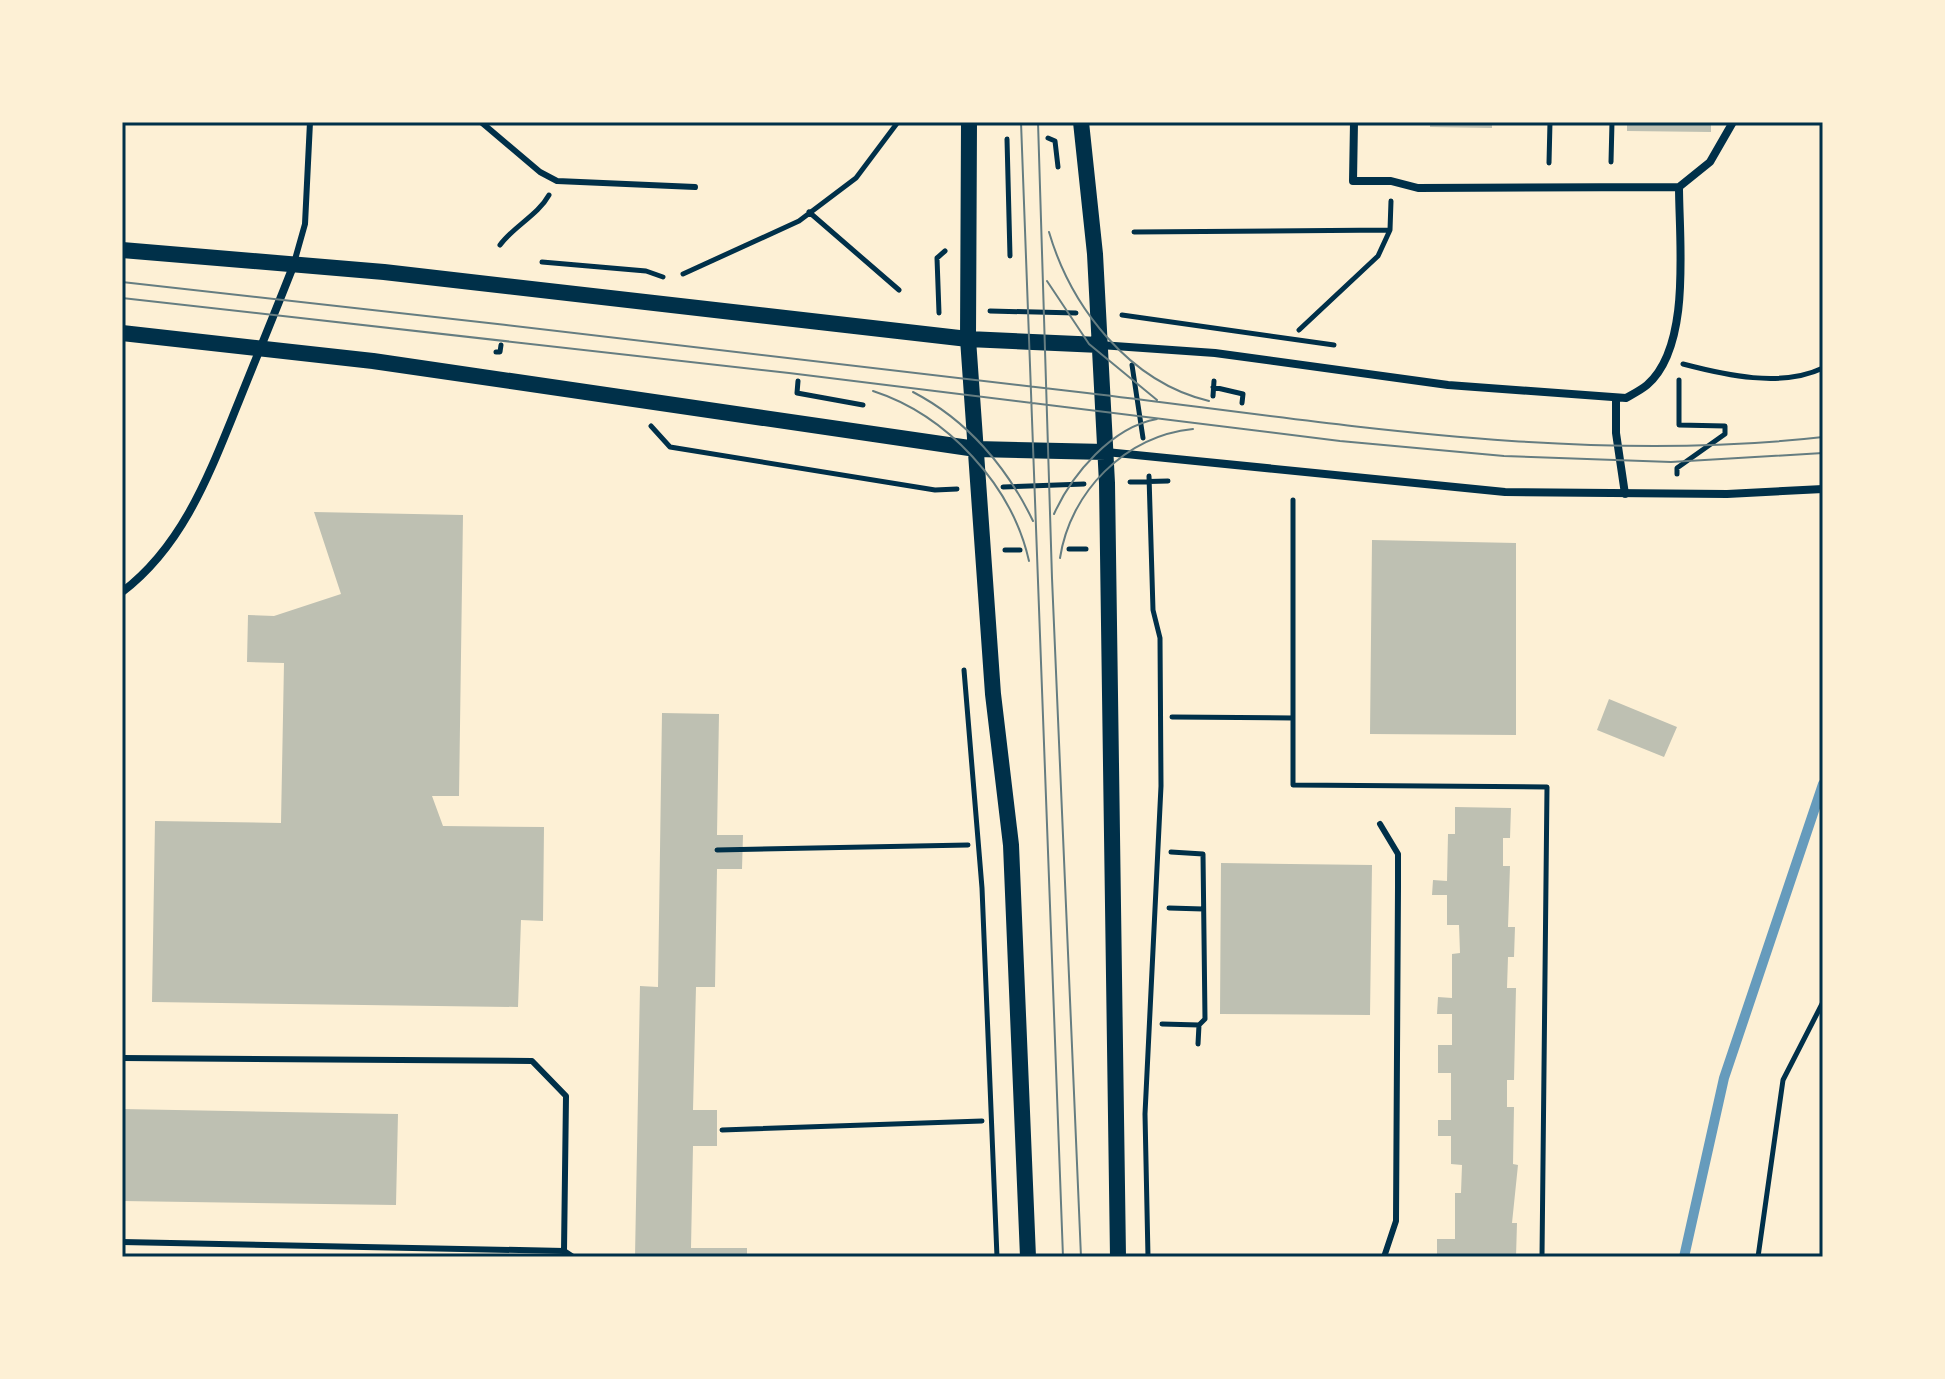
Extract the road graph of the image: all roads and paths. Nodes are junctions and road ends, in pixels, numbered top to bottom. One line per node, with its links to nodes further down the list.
1 (310, 122): 21 (lane)
2 (481, 122): 13 (lane)
3 (898, 122): 16 (path)
4 (969, 122): 26 (main road)
5 (1081, 122): 27 (main road)
6 (1354, 122): 15 (street)
7 (1550, 122): 12 (path)
8 (1612, 122): 11 (path)
9 (1733, 122): 15 (street)
10 (1007, 139): 20 (path)
11 (1611, 162)
12 (1549, 163)
13 (557, 181): 14 (lane); 18 (path)
14 (695, 187)
15 (1679, 187): 40 (street)
16 (809, 212): 22 (path); 23 (path)
17 (1134, 232): 30 (path)
18 (500, 245)
19 (122, 250): 21 (main road)
20 (1010, 256)
21 (294, 263): 32 (main road); 34 (street)
22 (683, 274)
23 (899, 290)
24 (1122, 300): 28 (path)
25 (926, 309): 26 (path)
26 (967, 310): 27 (path); 32 (main road)
27 (1098, 314): 28 (path); 33 (main road)
28 (1125, 315): 29 (path); 35 (path)
29 (1232, 329)
30 (1299, 330)
31 (122, 333): 34 (main road)
32 (968, 339): 33 (main road); 43 (main road)
33 (1100, 345): 35 (street); 44 (main road)
34 (261, 346): 39 (main road); 56 (street)
35 (1129, 347): 40 (street); 45 (path)
36 (1823, 368): 46 (path)
37 (798, 381): 42 (path)
38 (1213, 396): 41 (path)
39 (626, 399): 43 (main road); 50 (path)
40 (1616, 399): 52 (street)
41 (1242, 403)
42 (876, 409)
43 (976, 449): 44 (main road); 50 (main road)
44 (1106, 452): 45 (street); 49 (main road)
45 (1146, 455): 48 (path); 52 (street)
46 (1689, 474)
47 (1180, 481): 48 (path)
48 (1150, 482): 49 (path); 79 (path)
49 (1107, 483): 50 (path); 78 (main road)
50 (978, 488): 77 (main road)
51 (1823, 489): 52 (street)
52 (1625, 494)
53 (1293, 500): 59 (path)
54 (1069, 549): 55 (path)
55 (1087, 549)
56 (122, 592)
57 (964, 665): 76 (path)
58 (1172, 717): 59 (path)
59 (1293, 718): 81 (path)
60 (1380, 824): 80 (lane)
61 (968, 845): 62 (path)
62 (717, 850)
63 (1171, 852): 65 (path)
64 (1169, 908): 65 (path)
65 (1203, 909): 68 (path)
66 (1823, 1002): 82 (path)
67 (1162, 1024): 68 (path)
68 (1199, 1025): 69 (path)
69 (1198, 1044)
70 (122, 1058): 74 (lane)
71 (982, 1121): 72 (path)
72 (722, 1130)
73 (122, 1242): 74 (lane)
74 (564, 1251): 75 (lane)
75 (573, 1257)
76 (997, 1257)
77 (1028, 1257)
78 (1118, 1257)
79 (1148, 1257)
80 (1384, 1257)
81 (1542, 1257)
82 (1758, 1257)

